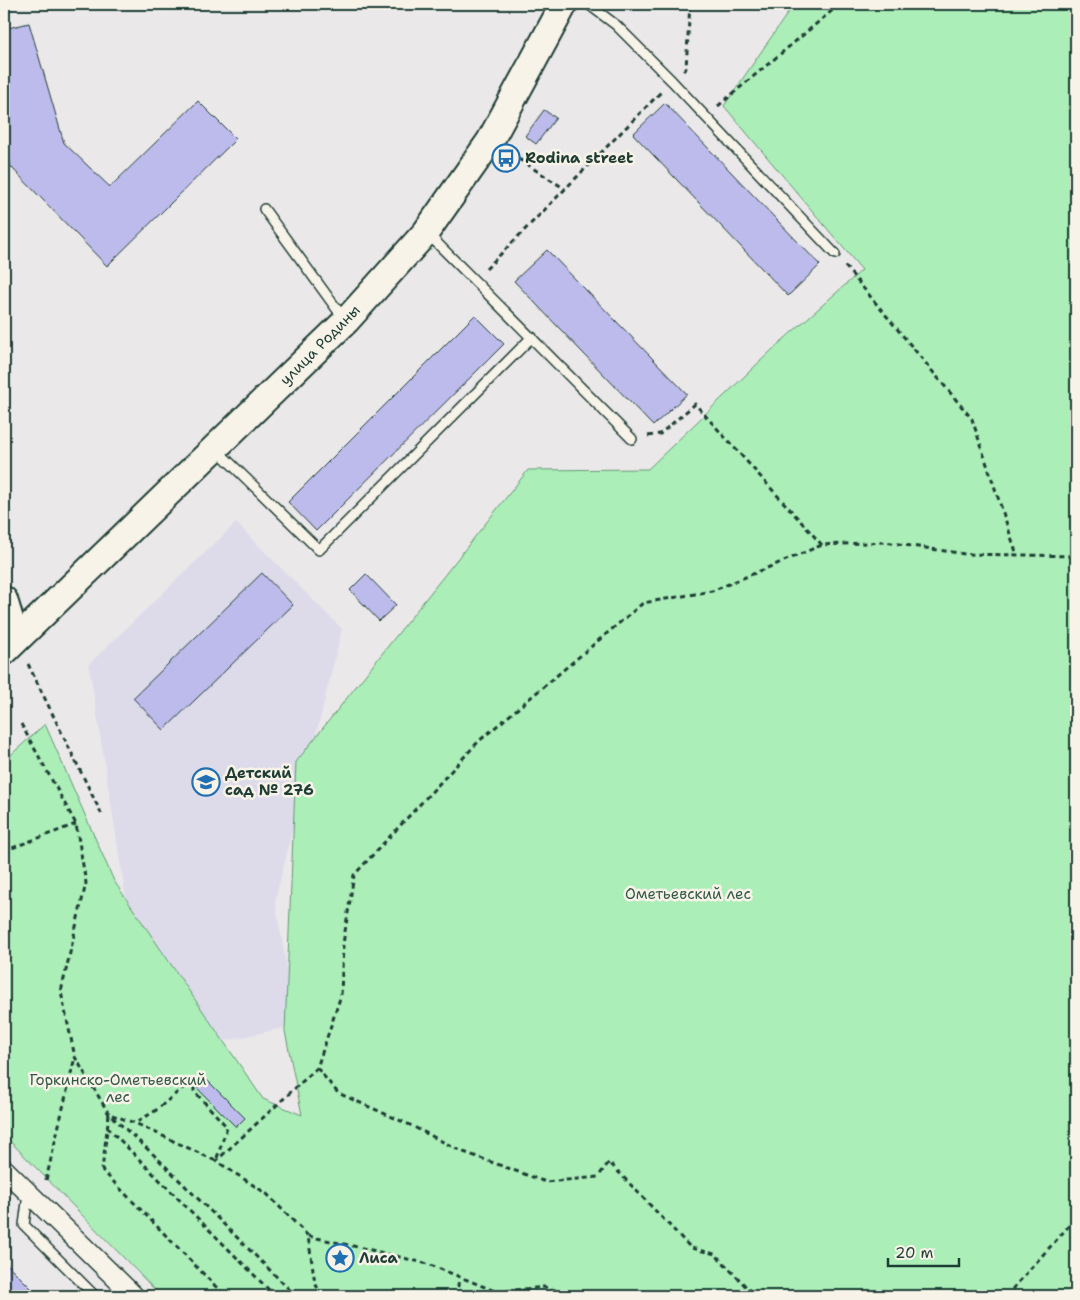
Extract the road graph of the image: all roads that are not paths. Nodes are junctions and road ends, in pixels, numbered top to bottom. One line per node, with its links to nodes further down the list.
1 (564, 4): 4 (street, улица Родины)
2 (588, 4): 5 (lane)
3 (264, 210): 6 (lane)
4 (426, 232): 6 (street, улица Родины); 7 (lane)
5 (835, 254)
6 (346, 321): 9 (street, улица Родины)
7 (532, 337): 8 (lane); 9 (lane)
8 (632, 439)
9 (214, 447): 11 (street, улица Родины)
10 (4, 600): 11 (street)
11 (10, 645)
12 (4, 1168): 13 (street)
13 (28, 1194): 14 (lane); 15 (street)
14 (95, 1296)
15 (134, 1296)

